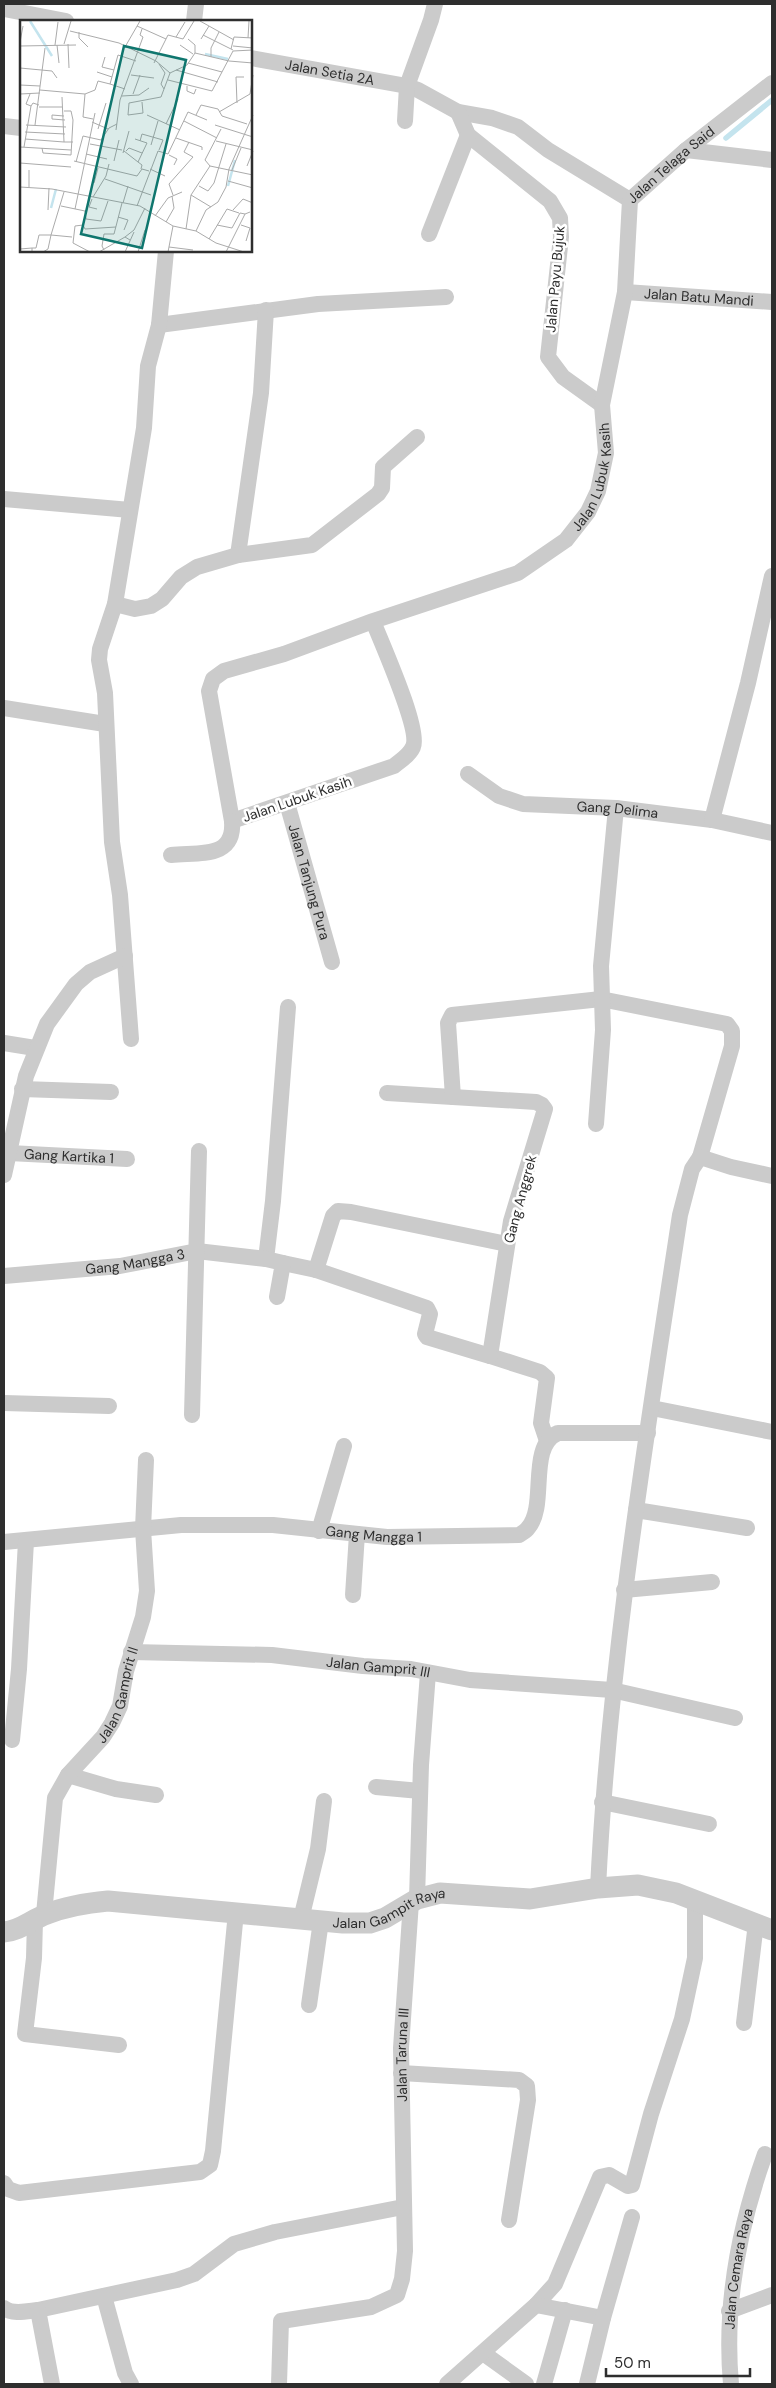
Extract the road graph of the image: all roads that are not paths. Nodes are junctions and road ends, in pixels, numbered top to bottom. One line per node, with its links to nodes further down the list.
1 (196, 4): 5 (street)
2 (435, 4): 8 (street)
3 (10, 8): 4 (street)
4 (62, 20)
5 (194, 20)
6 (252, 58): 8 (street, Jalan Setia 2A)
7 (772, 83): 14 (street, Jalan Telaga Said)
8 (407, 86): 9 (street, Jalan Setia 2A); 10 (street)
9 (458, 112): 13 (street, Jalan Payu Bujuk); 16 (street, Jalan Telaga Said)
10 (405, 121)
11 (4, 126): 12 (street)
12 (20, 128)
13 (468, 135): 17 (street); 24 (street, Jalan Payu Bujuk)
14 (686, 150): 15 (street); 16 (street, Jalan Telaga Said)
15 (772, 160)
16 (630, 200): 19 (street, Jalan Lubuk Kasih)
17 (429, 234)
18 (166, 252): 23 (street)
19 (625, 292): 21 (street, Jalan Batu Mandi); 24 (street, Jalan Lubuk Kasih)
20 (446, 297): 22 (street)
21 (772, 302)
22 (266, 310): 23 (street); 28 (street)
23 (159, 325): 27 (street)
24 (602, 405): 31 (street, Jalan Lubuk Kasih)
25 (416, 436): 28 (street)
26 (4, 500): 27 (street)
27 (130, 510): 30 (street)
28 (238, 555): 30 (street)
29 (772, 580): 37 (street)
30 (114, 604): 33 (street)
31 (372, 621): 35 (street, Jalan Lubuk Kasih); 38 (street, Jalan Lubuk Kasih)
32 (4, 708): 33 (street)
33 (105, 724): 41 (street)
34 (468, 774): 36 (street, Gang Delima)
35 (287, 803): 38 (street, Jalan Lubuk Kasih); 42 (street, Jalan Tanjung Pura)
36 (616, 808): 37 (street, Gang Delima); 43 (street)
37 (712, 820): 39 (street, Gang Delima)
38 (232, 821): 40 (street)
39 (772, 833)
40 (171, 855)
41 (125, 956): 45 (street); 47 (street)
42 (332, 962)
43 (601, 999): 51 (street); 52 (street); 55 (street)
44 (288, 1007): 61 (street)
45 (131, 1039)
46 (4, 1043): 47 (street)
47 (36, 1048): 48 (street)
48 (22, 1089): 49 (street); 54 (street)
49 (111, 1092)
50 (386, 1093): 51 (street, Gang Anggrek)
51 (454, 1097): 59 (street, Gang Anggrek)
52 (596, 1124)
53 (199, 1152): 60 (street)
54 (10, 1153): 56 (street, Gang Kartika 1); 57 (street)
55 (700, 1156): 58 (street); 69 (street)
56 (127, 1159)
57 (4, 1175)
58 (772, 1176)
59 (507, 1244): 63 (street); 66 (street, Gang Anggrek)
60 (197, 1251): 61 (street, Gang Mangga 3); 64 (street, Gang Mangga 3); 70 (street)
61 (266, 1259): 62 (street, Gang Mangga 3)
62 (283, 1263): 63 (street, Gang Mangga 3); 65 (street)
63 (316, 1270): 66 (street, Gang Mangga 3)
64 (4, 1276)
65 (277, 1297)
66 (490, 1356): 73 (street)
67 (4, 1403): 68 (street)
68 (109, 1406)
69 (652, 1408): 71 (street); 72 (street)
70 (192, 1415)
71 (772, 1432)
72 (648, 1433): 73 (street); 76 (street)
73 (547, 1441): 80 (street, Gang Mangga 1)
74 (344, 1446): 79 (street)
75 (146, 1460): 78 (street, Jalan Gamprit II)
76 (636, 1510): 77 (street); 84 (street)
77 (746, 1528)
78 (143, 1529): 79 (street, Gang Mangga 1); 81 (street, Gang Mangga 1); 86 (street, Jalan Gamprit II)
79 (318, 1531): 80 (street, Gang Mangga 1)
80 (358, 1534): 85 (street)
81 (26, 1541): 82 (street, Gang Mangga 1); 90 (street)
82 (4, 1542)
83 (712, 1582): 84 (street)
84 (624, 1590): 88 (street)
85 (353, 1596)
86 (131, 1652): 87 (street, Jalan Gamprit III); 91 (street, Jalan Gamprit II)
87 (428, 1673): 88 (street); 93 (street, Jalan Gamprit III)
88 (612, 1690): 89 (street); 96 (street)
89 (735, 1718)
90 (12, 1740)
91 (68, 1775): 94 (street); 102 (street, Jalan Gamprit II)
92 (376, 1787): 93 (street)
93 (420, 1791): 100 (street, Jalan Gamprit III)
94 (156, 1795)
95 (324, 1801): 103 (street)
96 (602, 1802): 97 (street); 98 (street)
97 (708, 1824)
98 (598, 1888): 99 (street, Jalan Gampit Raya); 100 (street, Jalan Gampit Raya)
99 (695, 1900): 104 (street, Jalan Gampit Raya); 117 (street)
100 (414, 1901): 103 (street, Jalan Gampit Raya); 109 (street, Jalan Taruna III)
101 (236, 1912): 102 (street, Jalan Gampit Raya); 103 (street, Jalan Gampit Raya); 111 (street)
102 (40, 1917): 105 (street, Jalan Gampit Raya); 108 (street, Jalan Gamprit II)
103 (311, 1920): 106 (street)
104 (764, 1926): 107 (street)
105 (4, 1932)
106 (309, 2005)
107 (744, 2023)
108 (119, 2045)
109 (401, 2073): 112 (street, Jalan Taruna III); 114 (street)
110 (765, 2154): 121 (street, Jalan Cemara Raya)
111 (4, 2183)
112 (403, 2207): 116 (street); 126 (street, Jalan Taruna III)
113 (632, 2217): 122 (street)
114 (509, 2220)
115 (772, 2295): 121 (street)
116 (104, 2296): 119 (street); 125 (street)
117 (536, 2305): 120 (street); 123 (street)
118 (4, 2308): 119 (street)
119 (38, 2310): 124 (street)
120 (565, 2310): 122 (street); 129 (street)
121 (729, 2311): 131 (street, Jalan Cemara Raya)
122 (603, 2318): 130 (street)
123 (483, 2353): 127 (street); 128 (street)
124 (52, 2384)
125 (131, 2384)
126 (279, 2384)
127 (447, 2384)
128 (526, 2384)
129 (544, 2384)
130 (587, 2384)
131 (731, 2384)

